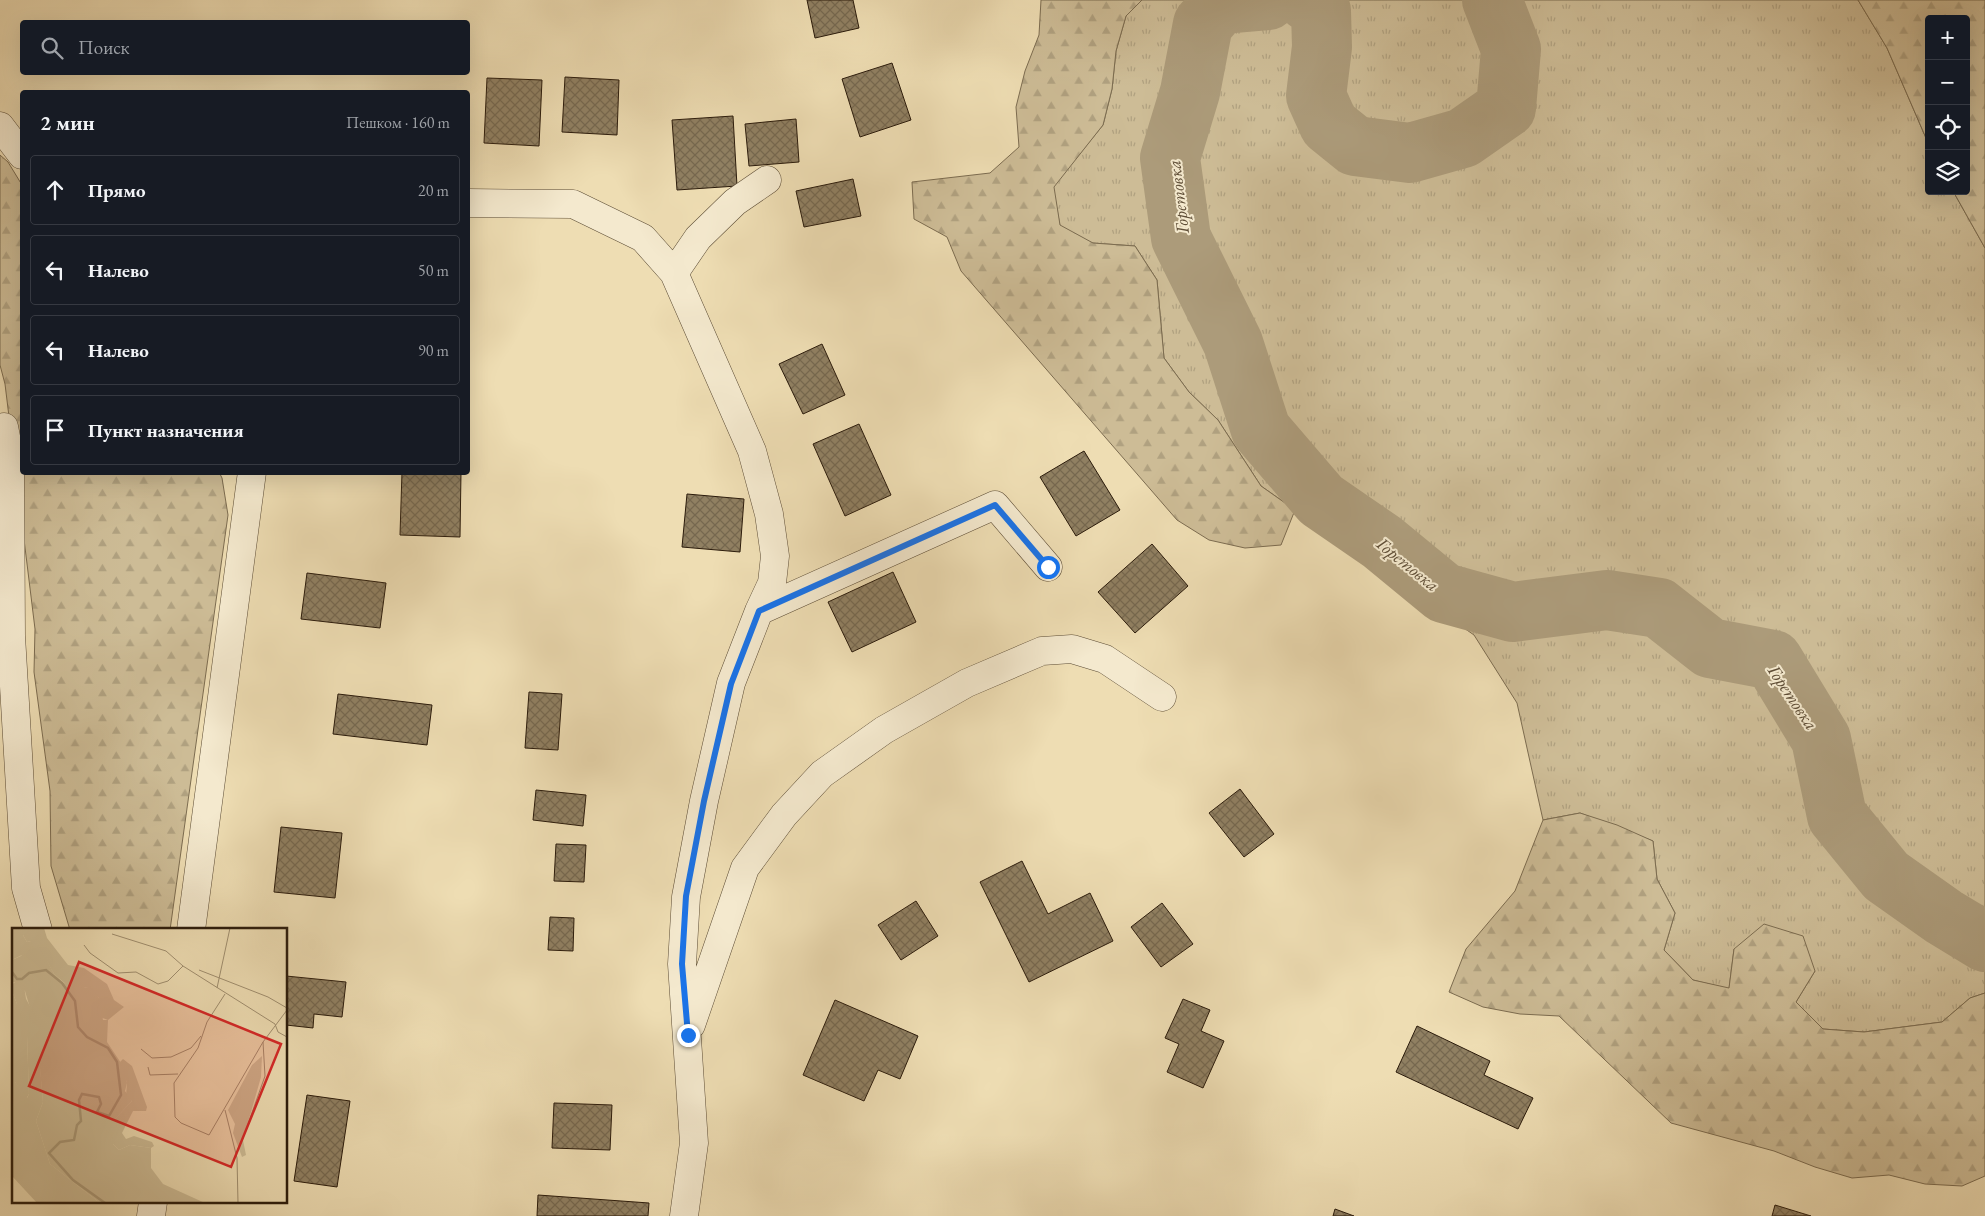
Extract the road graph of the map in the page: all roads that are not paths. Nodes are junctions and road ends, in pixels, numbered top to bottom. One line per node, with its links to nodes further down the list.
1 (0, 126): 2 (street)
2 (20, 152)
3 (767, 180): 5 (street)
4 (470, 203): 5 (street)
5 (674, 272): 9 (street)
6 (4, 428): 11 (street)
7 (249, 479): 12 (street)
8 (1048, 567): 9 (street)
9 (759, 611): 13 (street)
10 (1162, 697): 13 (street)
11 (37, 928)
12 (191, 928)
13 (688, 1035): 14 (street)
14 (684, 1216)

